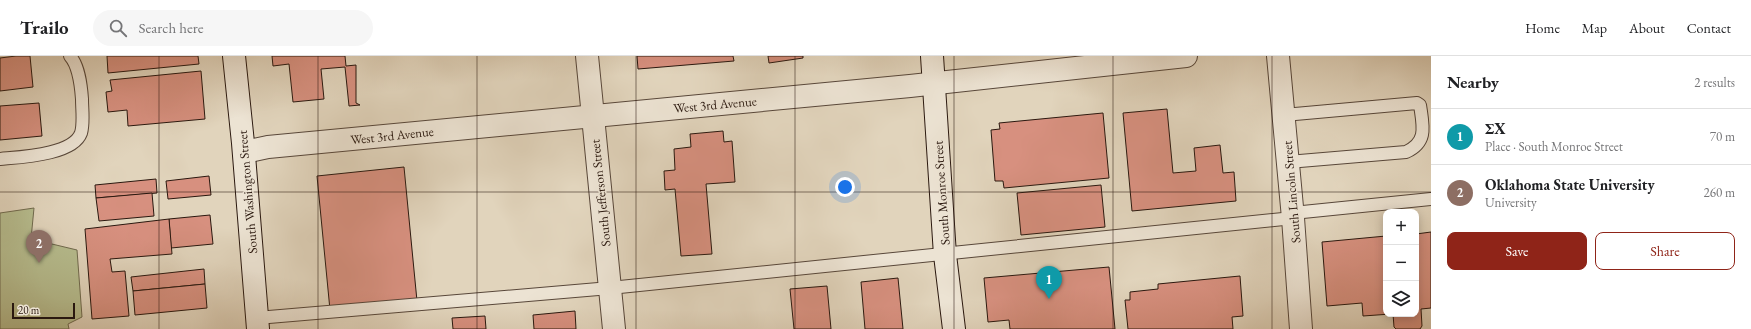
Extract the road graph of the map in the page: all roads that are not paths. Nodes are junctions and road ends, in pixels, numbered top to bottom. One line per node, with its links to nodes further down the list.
1 (70, 56): 11 (lane)
2 (234, 56): 10 (street, South Washington Street)
3 (587, 56): 8 (street, South Jefferson Street)
4 (932, 56): 7 (street, South Monroe Street)
5 (1186, 56): 7 (street, West 3rd Avenue)
6 (1278, 56): 9 (street, South Lincoln Street)
7 (934, 83): 8 (street, West 3rd Avenue); 15 (street, South Monroe Street)
8 (592, 115): 10 (street, West 3rd Avenue); 16 (street, South Jefferson Street)
9 (1284, 115): 12 (street, South Lincoln Street); 12 (lane)
10 (244, 152): 17 (street, South Washington Street)
11 (0, 159)
12 (1288, 162): 14 (street, South Lincoln Street)
13 (1431, 199): 14 (lane)
14 (1293, 216): 15 (lane); 20 (street, South Lincoln Street)
15 (945, 255): 16 (lane); 19 (street, South Monroe Street)
16 (610, 288): 17 (lane); 18 (street, South Jefferson Street)
17 (257, 324)
18 (614, 329)
19 (954, 329)
20 (1301, 329)

